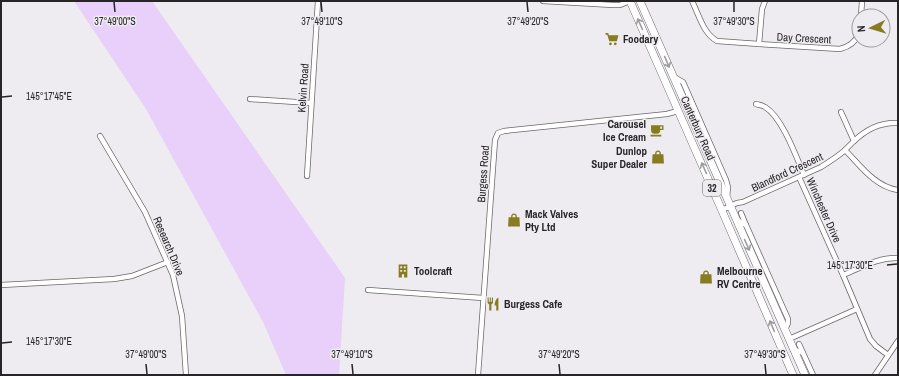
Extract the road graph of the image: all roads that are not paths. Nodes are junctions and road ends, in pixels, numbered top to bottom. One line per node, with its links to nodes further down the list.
1 (318, 1): 10 (street, Kelvin Road)
2 (543, 1): 3 (street)
3 (630, 1): 12 (main road, Canterbury Road / 32, one-way to 3)
4 (640, 1): 21 (main road, Canterbury Road / 32, one-way to 21)
5 (692, 1): 7 (street, Day Crescent)
6 (765, 1): 7 (street)
7 (759, 44): 8 (street, Day Crescent)
8 (851, 44)
9 (250, 99): 10 (street)
10 (311, 103): 18 (street, Kelvin Road)
11 (756, 104): 19 (street, Winchester Drive)
12 (678, 110): 22 (main road, Canterbury Road / 32, one-way to 12); 31 (street, Burgess Road)
13 (841, 112): 16 (street)
14 (898, 122): 16 (street, Blandford Crescent)
15 (100, 136): 27 (street, Research Drive)
16 (854, 141): 17 (street, Blandford Crescent)
17 (845, 150): 19 (street, Blandford Crescent); 20 (street)
18 (307, 176)
19 (801, 176): 21 (street, Blandford Crescent); 28 (street, Winchester Drive)
20 (898, 190)
21 (731, 208): 22 (street, Blandford Crescent); 24 (main road, Canterbury Road / 32)
22 (723, 212): 36 (main road, Canterbury Road / 32, one-way to 22)
23 (741, 213): 25 (street, Canterbury Road)
24 (736, 219): 25 (street); 33 (main road, Canterbury Road / 32, one-way to 33)
25 (746, 225): 33 (street, Canterbury Road)
26 (898, 258): 28 (street)
27 (168, 262): 29 (street); 39 (street, Research Drive)
28 (843, 275): 32 (street, Winchester Drive)
29 (1, 285)
30 (368, 290): 31 (street)
31 (483, 298): 40 (street, Burgess Road)
32 (857, 309): 34 (street); 38 (street, Winchester Drive)
33 (785, 330): 34 (main road, Canterbury Road / 32)
34 (789, 339): 36 (main road); 37 (main road, Canterbury Road / 32)
35 (898, 341): 38 (street)
36 (779, 343): 41 (main road, Canterbury Road / 32)
37 (796, 346): 42 (main road, Canterbury Road / 32); 43 (street)
38 (888, 355): 44 (street)
39 (186, 375)
40 (478, 375)
41 (793, 375)
42 (805, 375)
43 (812, 375)
44 (875, 375)

